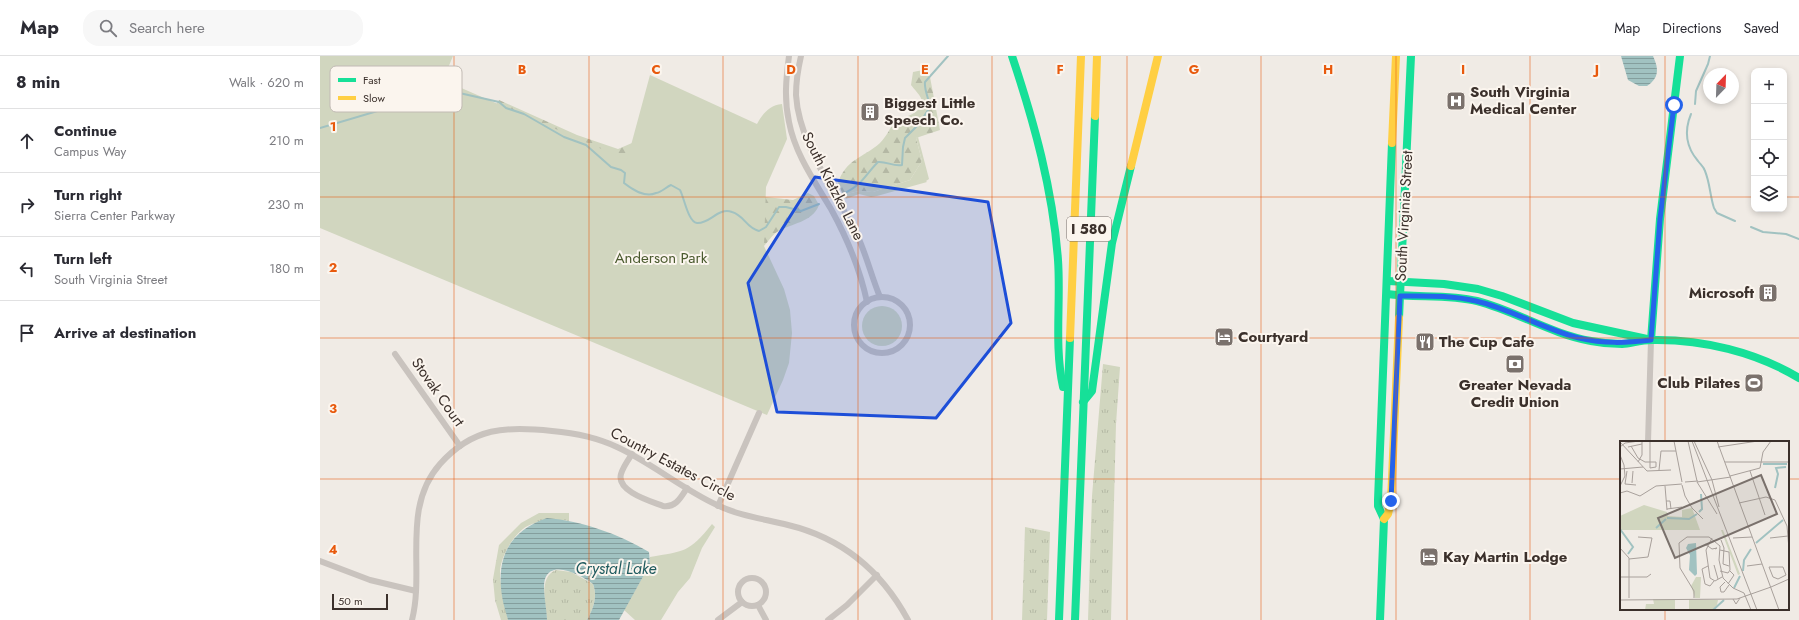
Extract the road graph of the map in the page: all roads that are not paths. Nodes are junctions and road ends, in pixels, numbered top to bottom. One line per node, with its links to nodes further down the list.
1 (789, 56): 15 (street, South Kietzke Lane)
2 (800, 56): 14 (street, South Kietzke Lane)
3 (1012, 56): 19 (main road)
4 (1081, 56): 19 (main road, I 580)
5 (1097, 56): 20 (main road, I 580)
6 (1158, 56): 20 (main road)
7 (1396, 56): 10 (main road, South Virginia Street)
8 (1411, 56): 11 (main road, South Virginia Street)
9 (1680, 56): 16 (main road)
10 (1388, 281): 11 (main road); 12 (main road, South Virginia Street)
11 (1401, 282): 13 (main road, South Virginia Street); 16 (main road)
12 (1387, 294): 13 (main road); 27 (main road, South Virginia Street)
13 (1400, 296): 16 (main road); 27 (main road, South Virginia Street)
14 (880, 298): 15 (street); 15 (street)
15 (867, 302)
16 (1651, 340): 18 (main road); 22 (street)
17 (395, 354): 23 (street, Stovak Court)
18 (1799, 378)
19 (1067, 401): 38 (main road, I 580)
20 (1083, 402): 39 (main road, I 580)
21 (759, 413): 26 (street)
22 (1648, 441)
23 (460, 446): 24 (street, Country Estates Circle); 30 (street, Country Estates Circle)
24 (632, 454): 25 (street, Country Estates Circle); 25 (street)
25 (687, 488): 26 (street, Country Estates Circle)
26 (718, 506): 29 (street, Country Estates Circle)
27 (1384, 519): 40 (main road, South Virginia Street)
28 (320, 561): 30 (street)
29 (877, 575): 36 (street); 37 (street, Country Estates Circle)
30 (416, 591): 33 (street, Country Estates Circle)
31 (742, 602): 32 (street); 32 (street); 34 (street)
32 (758, 605): 35 (street)
33 (412, 620)
34 (718, 620)
35 (766, 620)
36 (828, 620)
37 (908, 620)
38 (1059, 620)
39 (1075, 620)
40 (1380, 620)

